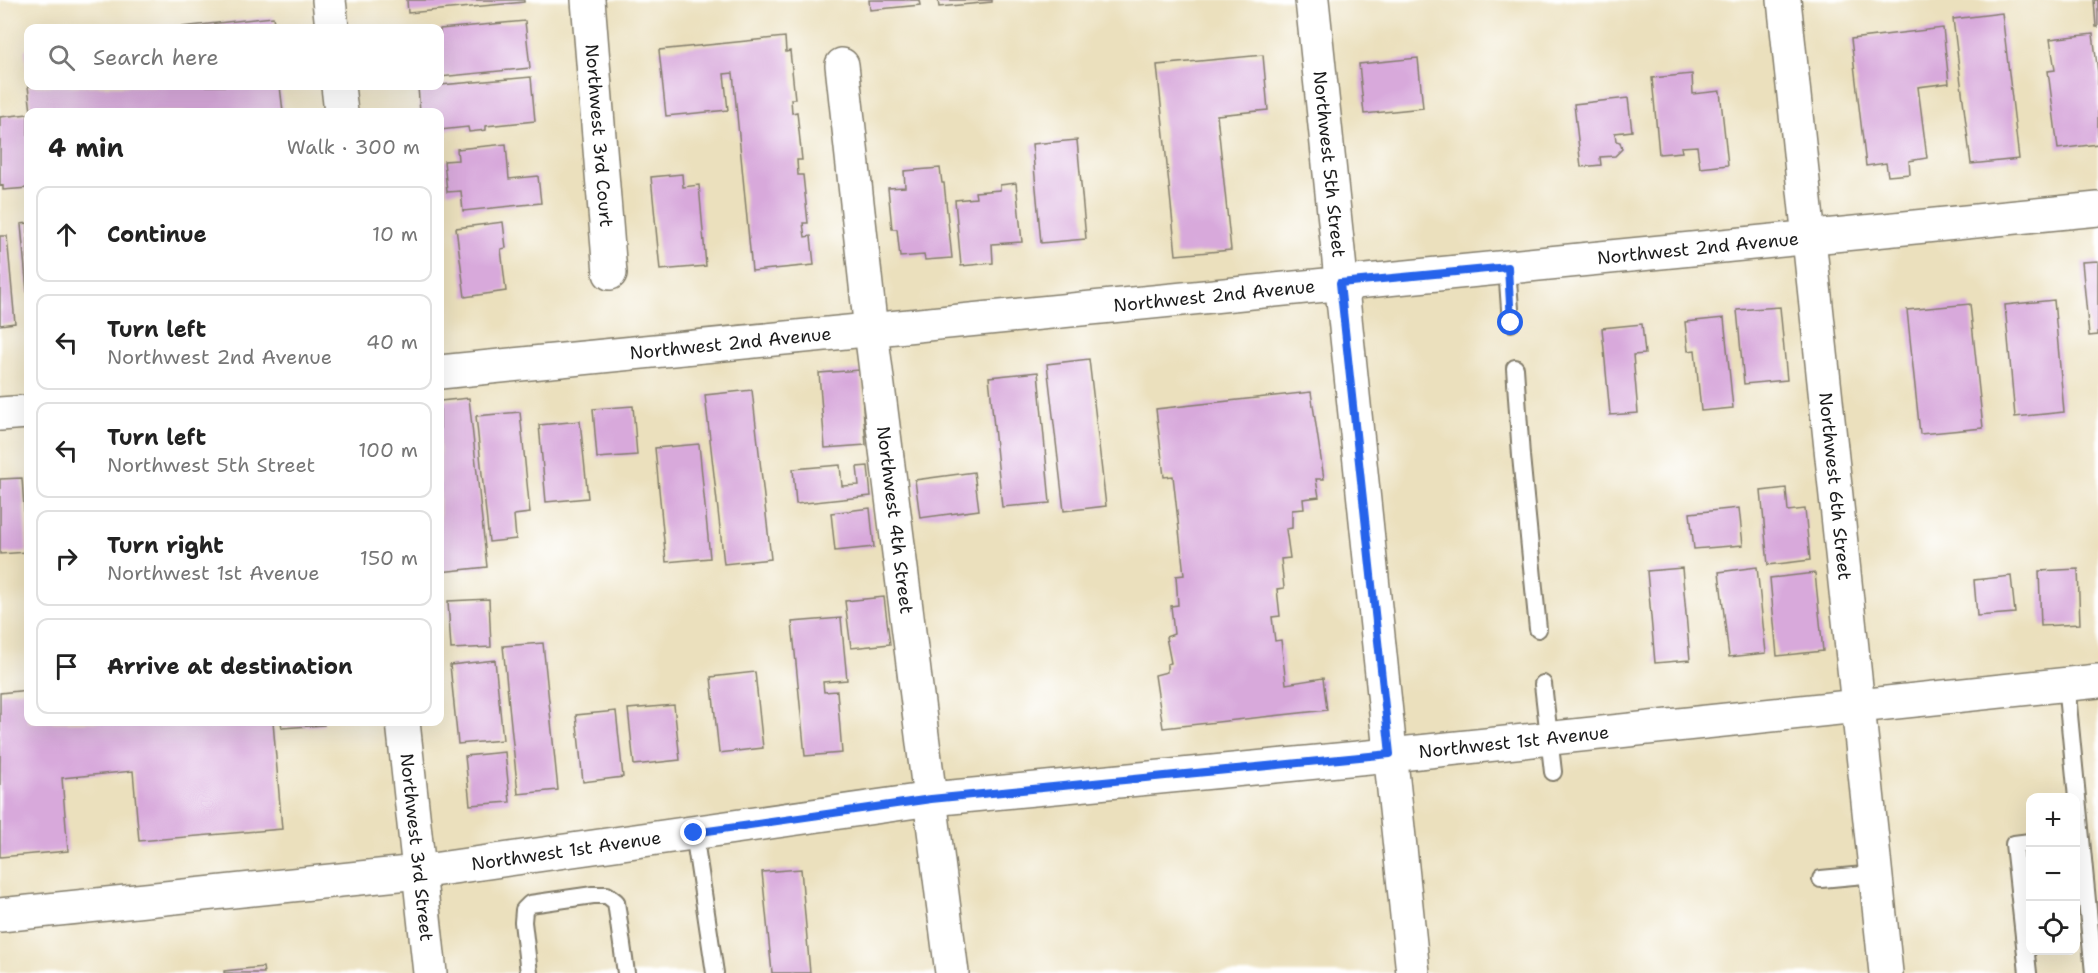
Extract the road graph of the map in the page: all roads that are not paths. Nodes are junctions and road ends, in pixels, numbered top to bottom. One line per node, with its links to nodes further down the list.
1 (329, 0): 5 (street)
2 (588, 0): 12 (street, Northwest 3rd Court)
3 (1312, 0): 13 (street, Northwest 5th Street)
4 (1784, 0): 10 (street, Northwest 6th Street)
5 (332, 24)
6 (842, 65): 15 (street, Northwest 4th Street)
7 (338, 90): 8 (street)
8 (341, 108)
9 (2098, 209): 10 (street, Northwest 2nd Avenue)
10 (1808, 238): 11 (street, Northwest 2nd Avenue); 24 (street, Northwest 6th Street)
11 (1508, 267): 13 (street, Northwest 2nd Avenue); 14 (lane)
12 (610, 273)
13 (1340, 283): 15 (street, Northwest 2nd Avenue); 27 (street, Northwest 5th Street)
14 (1511, 323)
15 (871, 331): 17 (street, Northwest 2nd Avenue); 30 (street, Northwest 4th Street)
16 (1515, 368): 20 (lane)
17 (444, 372)
18 (24, 412): 19 (street)
19 (0, 414)
20 (1538, 630)
21 (2098, 681): 23 (street, Northwest 1st Avenue)
22 (1543, 684): 26 (lane)
23 (2066, 684): 24 (street, Northwest 1st Avenue); 29 (lane)
24 (1857, 705): 26 (street, Northwest 1st Avenue); 35 (street, Northwest 6th Street)
25 (403, 726): 34 (street, Northwest 3rd Street)
26 (1549, 738): 27 (street, Northwest 1st Avenue); 28 (lane)
27 (1390, 754): 30 (street, Northwest 1st Avenue); 43 (street, Northwest 5th Street)
28 (1553, 772)
29 (2075, 793)
30 (931, 799): 31 (street, Northwest 1st Avenue); 42 (street, Northwest 4th Street)
31 (694, 833): 34 (street, Northwest 1st Avenue); 41 (lane)
32 (2026, 843): 45 (lane)
33 (2079, 847): 46 (lane)
34 (418, 872): 37 (street, Northwest 1st Avenue); 38 (street, Northwest 3rd Street)
35 (1875, 874): 36 (lane); 44 (street, Northwest 6th Street)
36 (1821, 879)
37 (0, 915)
38 (430, 973)
39 (529, 973): 40 (lane)
40 (626, 973)
41 (715, 973)
42 (952, 973)
43 (1413, 973)
44 (1886, 973)
45 (2028, 973)
46 (2094, 973)

